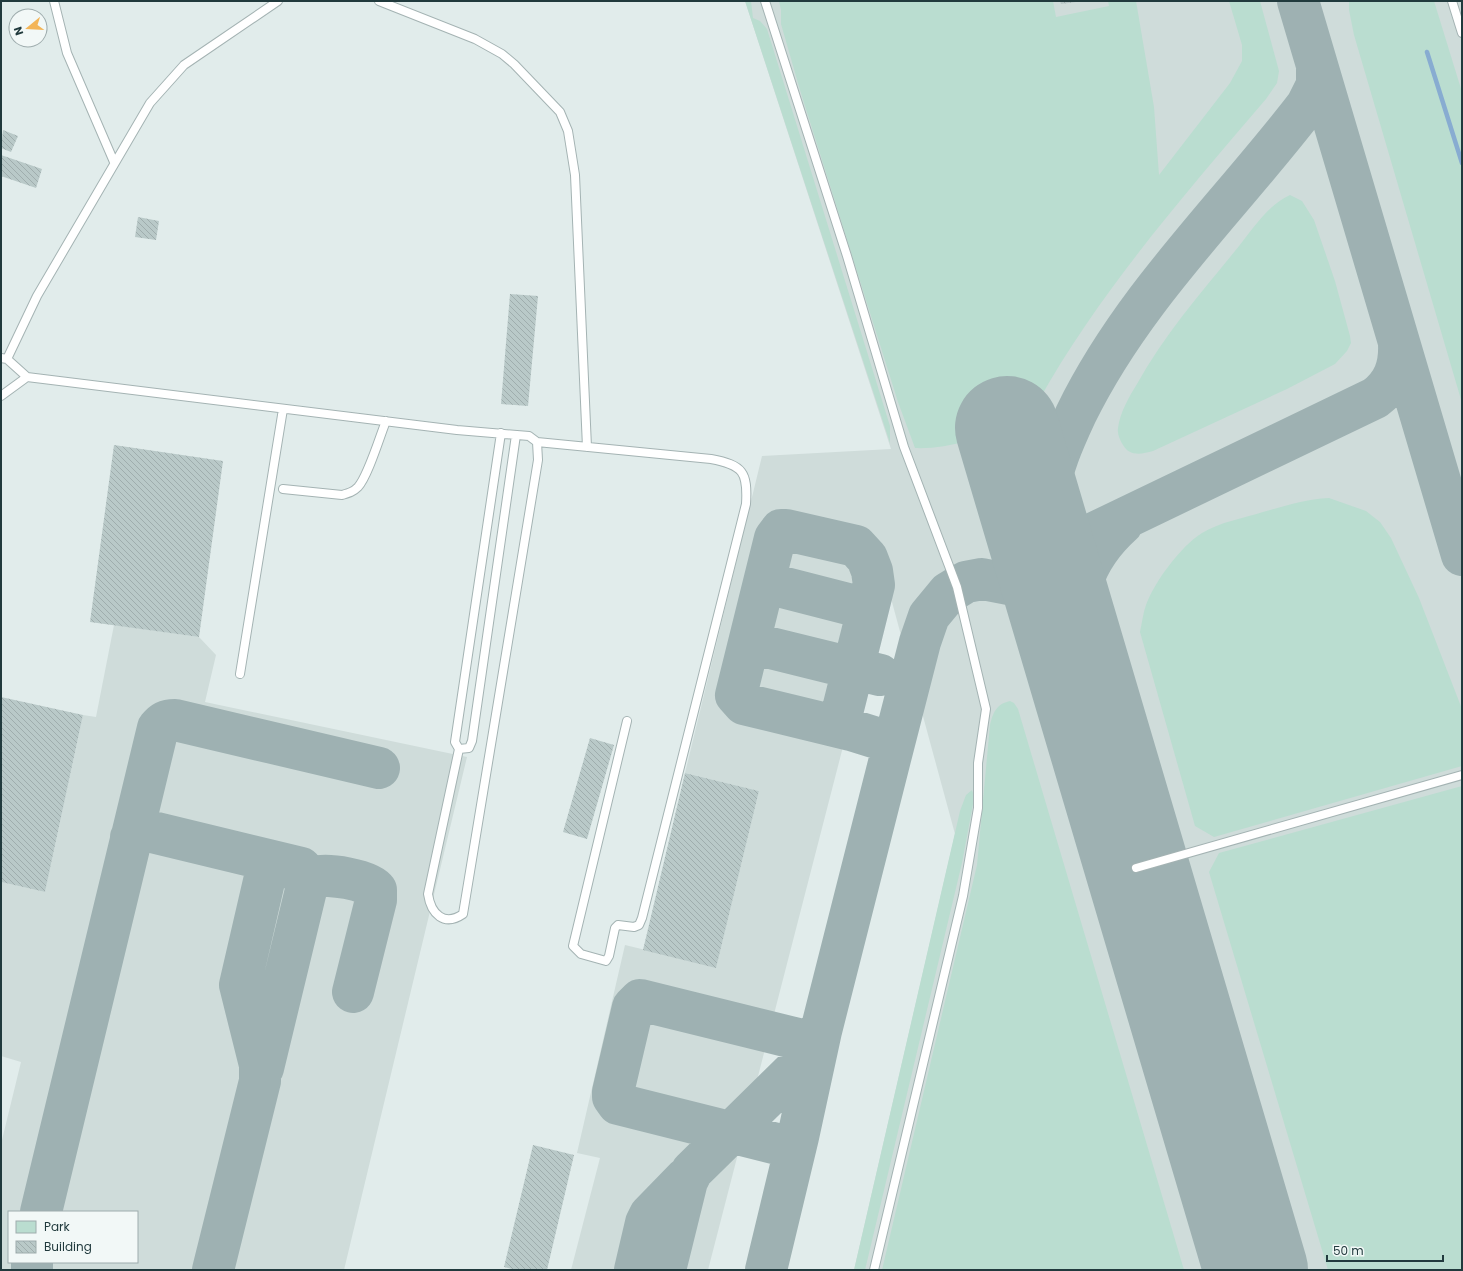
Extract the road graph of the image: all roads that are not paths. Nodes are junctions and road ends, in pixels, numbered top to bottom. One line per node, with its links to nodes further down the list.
1 (54, 1): 7 (lane)
2 (278, 1): 7 (lane)
3 (379, 1): 16 (lane)
4 (765, 1): 23 (lane)
5 (1452, 1): 6 (lane)
6 (1462, 33)
7 (114, 162): 8 (lane)
8 (4, 358): 9 (lane)
9 (27, 377): 10 (lane); 11 (lane)
10 (1, 396)
11 (283, 409): 12 (lane); 18 (lane)
12 (386, 420): 13 (lane); 17 (lane)
13 (501, 433): 14 (lane); 20 (lane)
14 (516, 435): 15 (lane); 20 (lane)
15 (537, 442): 16 (lane); 20 (lane)
16 (587, 447): 19 (lane)
17 (283, 489)
18 (240, 674)
19 (627, 721)
20 (459, 749)
21 (1462, 775): 22 (lane)
22 (1136, 868)
23 (874, 1270)

